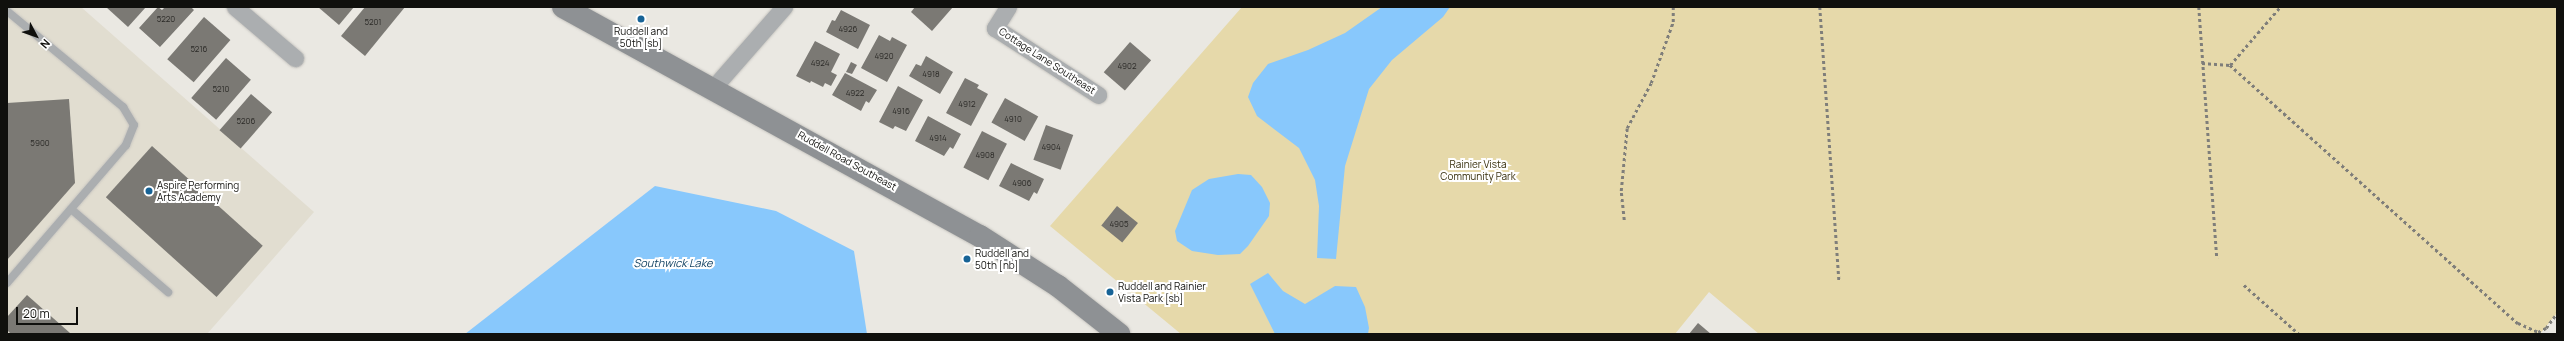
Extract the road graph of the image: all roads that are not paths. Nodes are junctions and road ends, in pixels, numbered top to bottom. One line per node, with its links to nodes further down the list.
1 (235, 7): 6 (street)
2 (563, 7): 7 (main road, Ruddell Road Southeast)
3 (784, 7): 7 (street)
4 (1008, 7): 8 (street, Cottage Lane Southeast)
5 (7, 11): 9 (lane)
6 (296, 58)
7 (713, 88): 12 (main road, Ruddell Road Southeast)
8 (1098, 95)
9 (71, 210): 10 (lane); 11 (lane)
10 (7, 283)
11 (168, 292)
12 (1119, 334)

